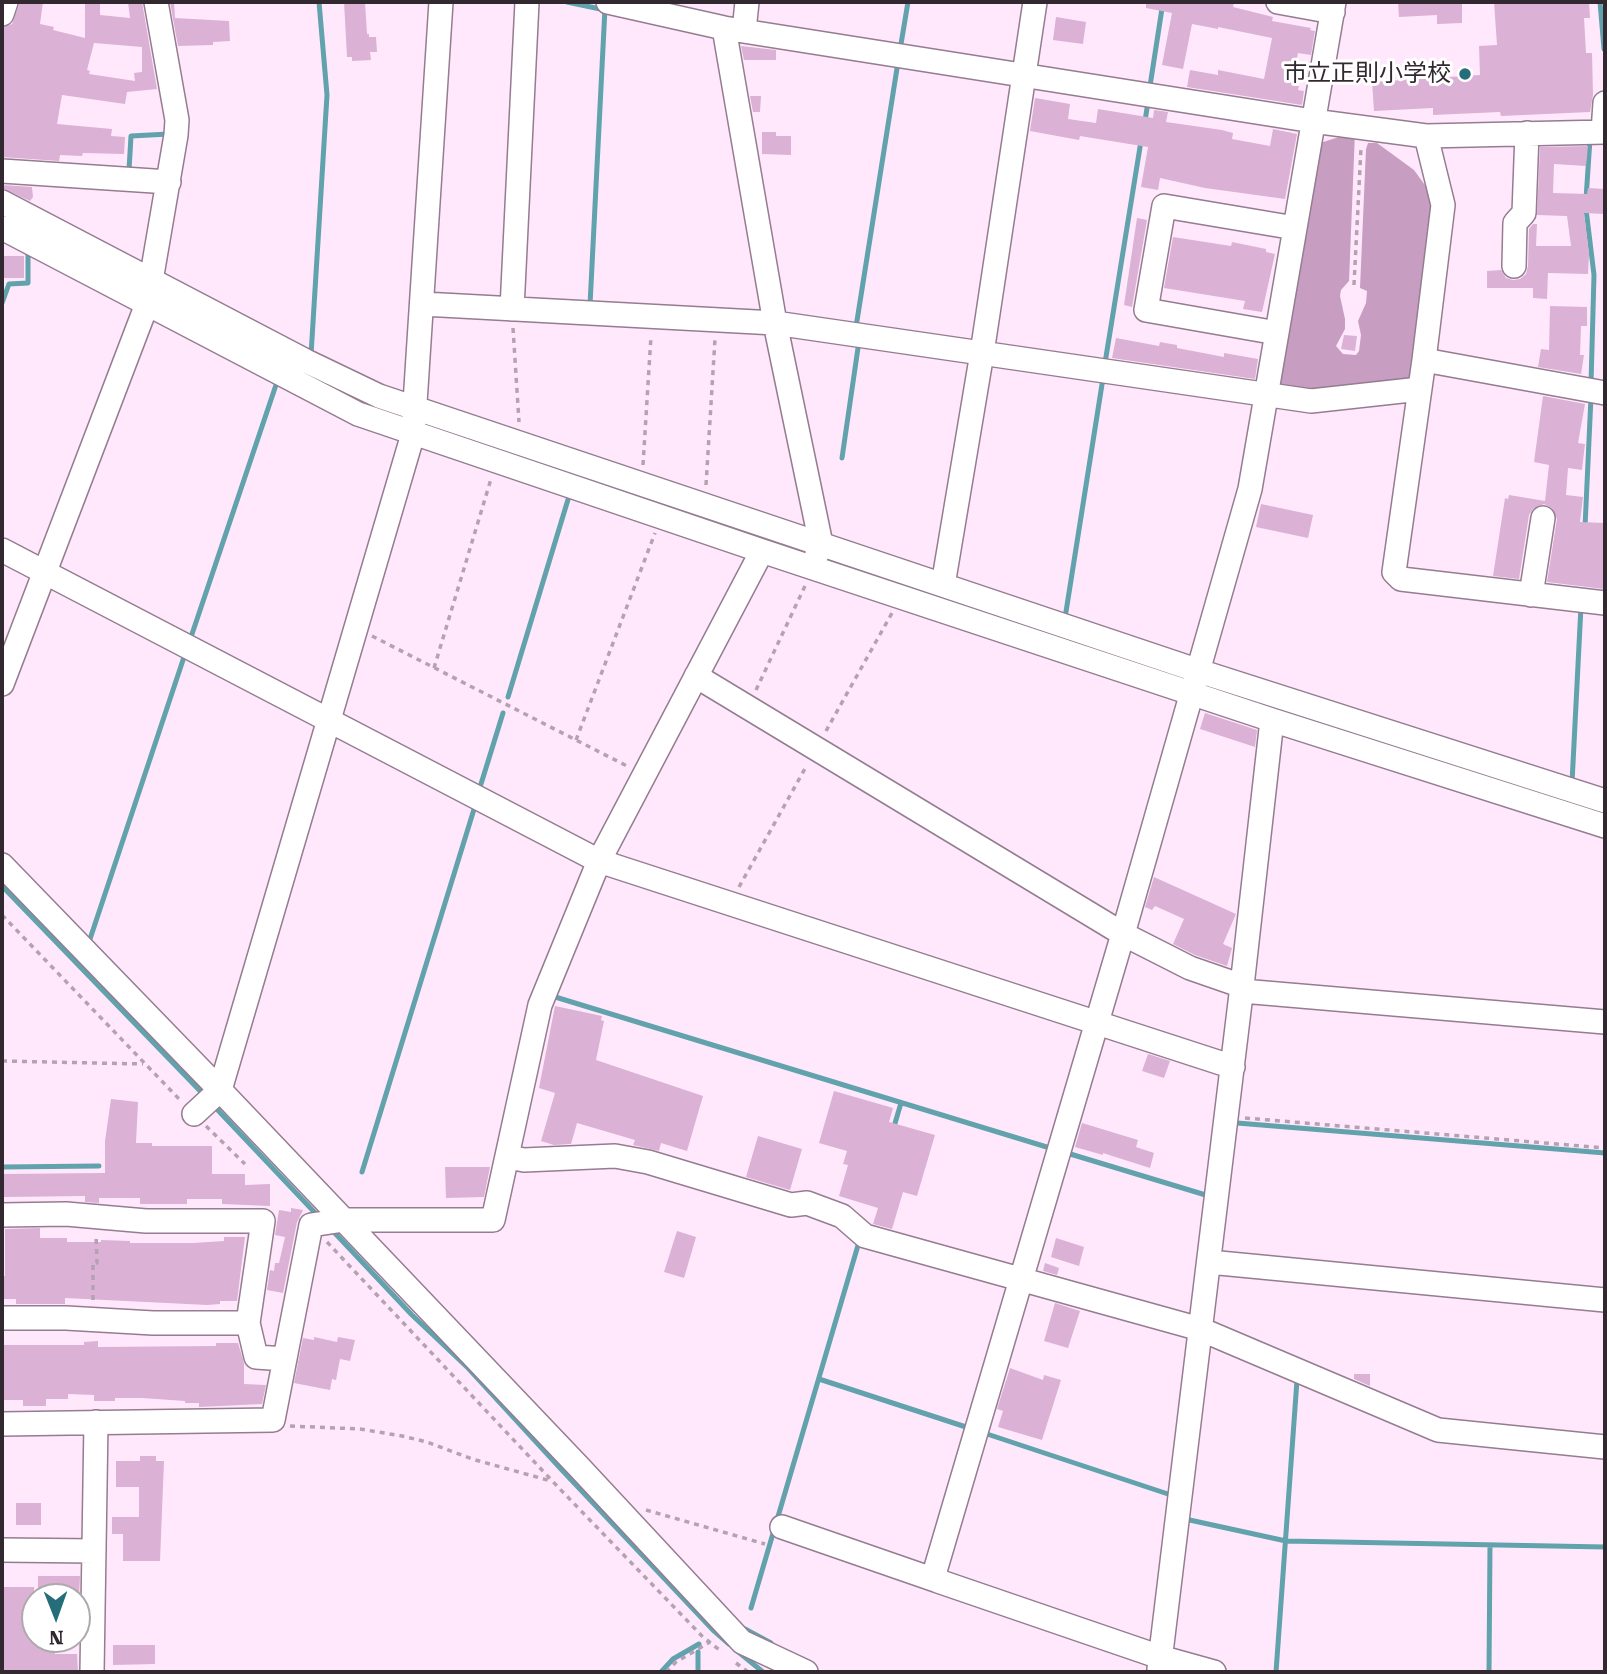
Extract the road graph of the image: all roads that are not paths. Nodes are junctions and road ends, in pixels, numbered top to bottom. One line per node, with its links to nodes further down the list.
1 (6, 2): 10 (street)
2 (156, 2): 19 (street)
3 (441, 2): 25 (street)
4 (527, 2): 26 (street)
5 (608, 2): 11 (street)
6 (747, 2): 11 (street)
7 (1035, 2): 12 (street)
8 (1278, 2): 9 (street)
9 (1334, 7): 14 (street)
10 (2, 14)
11 (734, 29): 12 (street); 27 (street)
12 (1024, 75): 14 (street); 29 (street)
13 (1605, 103): 15 (street)
14 (1313, 121): 17 (street); 22 (street)
15 (1604, 132): 16 (street)
16 (1527, 134): 17 (street); 23 (street)
17 (1426, 136): 30 (street)
18 (2, 171): 19 (street)
19 (169, 183): 24 (street)
20 (2, 202): 24 (street)
21 (2, 228): 24 (street)
22 (1295, 228): 28 (street); 28 (street)
23 (1514, 266)
24 (149, 291): 34 (street); 39 (street)
25 (423, 304): 26 (street); 34 (street)
26 (512, 309): 27 (street)
27 (775, 323): 29 (street); 38 (street)
28 (1277, 332): 33 (street)
29 (982, 353): 33 (street); 40 (street)
30 (1424, 360): 31 (street); 32 (street)
31 (1420, 389): 33 (street); 41 (street)
32 (1605, 393)
33 (1267, 394): 44 (street)
34 (415, 421): 37 (street); 38 (street); 46 (street)
35 (1543, 518): 41 (street)
36 (2, 550): 39 (street)
37 (762, 551): 38 (street); 43 (street)
38 (816, 559): 40 (street); 44 (street)
39 (45, 573): 45 (street); 46 (street)
40 (943, 585): 44 (street)
41 (1531, 595): 42 (street)
42 (1605, 603)
43 (696, 676): 50 (street); 52 (street)
44 (1196, 682): 47 (street); 48 (street); 52 (street)
45 (2, 684)
46 (329, 720): 50 (street); 57 (street)
47 (1272, 720): 49 (street); 53 (street)
48 (1605, 801)
49 (1605, 826)
50 (599, 862): 55 (street); 59 (street)
51 (2, 865): 57 (street)
52 (1123, 934): 53 (street); 55 (street)
53 (1242, 989): 54 (street); 56 (street)
54 (1605, 1021)
55 (1096, 1024): 56 (street); 63 (street)
56 (1233, 1067): 62 (street)
57 (218, 1092): 58 (street); 61 (street)
58 (196, 1113)
59 (508, 1157): 61 (street); 63 (street)
60 (2, 1215): 66 (street)
61 (341, 1221): 68 (street); 78 (street)
62 (1209, 1262): 64 (street); 67 (street)
63 (1021, 1278): 67 (street); 75 (street)
64 (1605, 1300)
65 (2, 1318): 66 (street)
66 (248, 1323): 68 (street)
67 (1200, 1329): 71 (street); 76 (street)
68 (285, 1359): 69 (street)
69 (96, 1422): 70 (street); 74 (street)
70 (2, 1424)
71 (1605, 1447)
72 (782, 1527): 75 (street)
73 (2, 1550): 74 (street)
74 (94, 1551): 77 (street)
75 (938, 1581): 76 (street)
76 (1159, 1664): 79 (street)
77 (92, 1672)
78 (806, 1672)
79 (1214, 1672)

